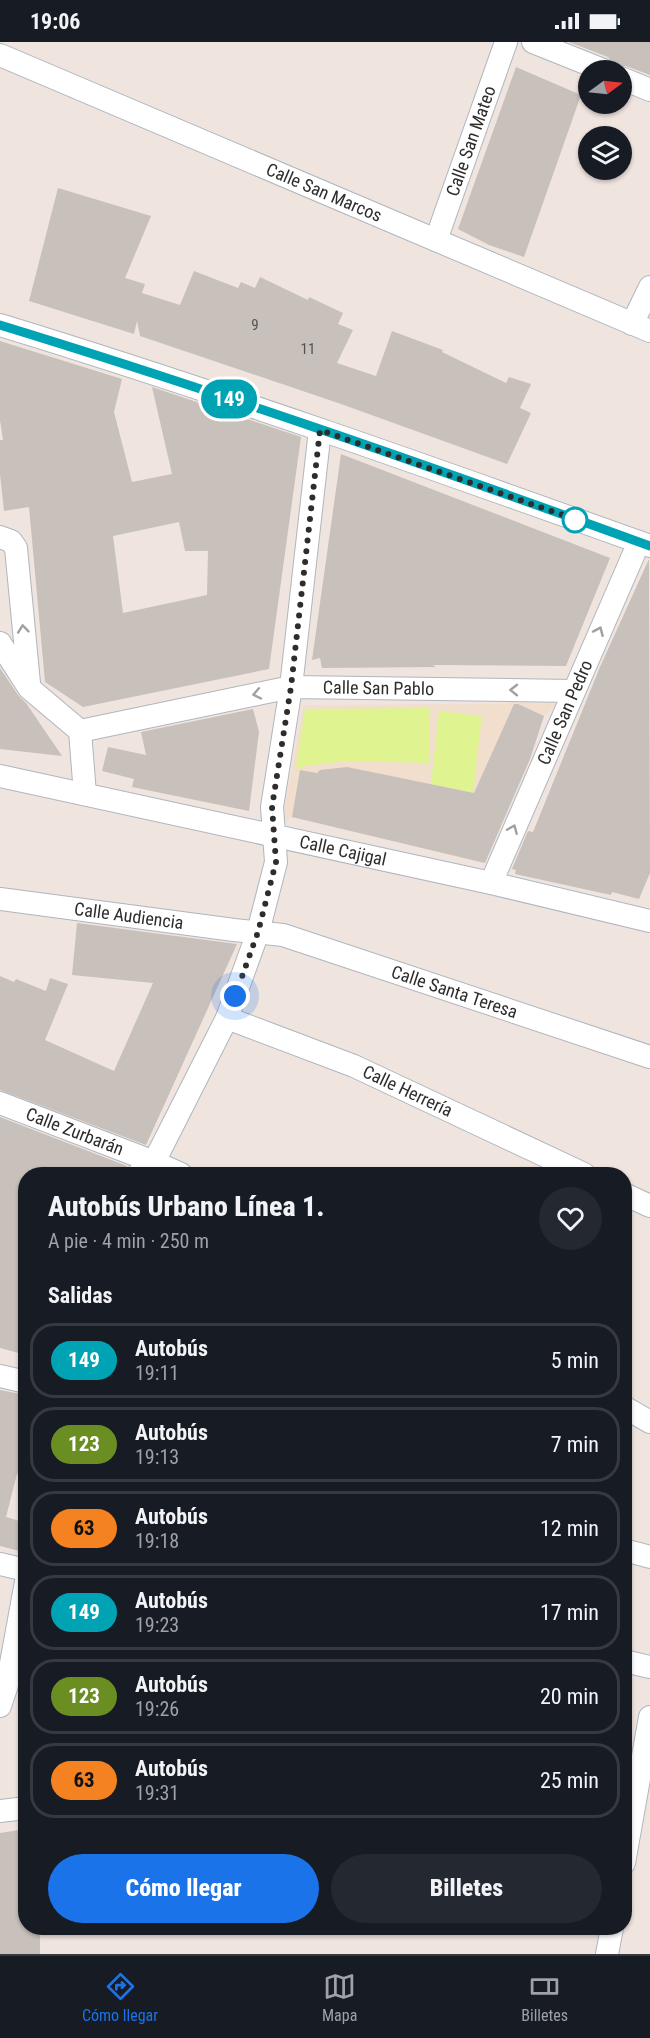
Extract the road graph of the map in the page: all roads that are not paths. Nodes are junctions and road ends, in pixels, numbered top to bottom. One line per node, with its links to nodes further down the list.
1 (506, 42): 7 (street, Calle San Mateo)
2 (533, 42): 4 (street)
3 (0, 55): 7 (street, Calle San Marcos)
4 (578, 60)
5 (632, 83): 6 (street)
6 (650, 90)
7 (436, 240): 10 (street, Calle San Marcos)
8 (650, 287): 10 (street)
9 (0, 325): 11 (street)
10 (641, 328)
11 (320, 430): 13 (street); 15 (street)
12 (0, 537): 16 (street, one-way to 12)
13 (645, 544): 17 (street, Calle San Pedro, one-way to 13)
14 (0, 643): 16 (street)
15 (291, 687): 17 (street, Calle San Pablo, one-way to 15); 18 (street, Calle San Pablo, one-way to 18); 21 (street)
16 (29, 688): 18 (street)
17 (573, 691): 22 (street, Calle San Pedro, one-way to 17)
18 (80, 731): 20 (street)
19 (0, 776): 20 (street, Calle Cajigal)
20 (85, 794): 21 (street, Calle Cajigal)
21 (274, 835): 22 (street, Calle Cajigal); 25 (street)
22 (490, 883): 24 (street, Calle Cajigal)
23 (0, 899): 25 (street, Calle Audiencia)
24 (650, 921)
25 (258, 932): 26 (street); 27 (street, Calle Santa Teresa)
26 (227, 1018): 30 (street); 31 (street, Calle Herrería)
27 (650, 1057)
28 (0, 1103): 29 (street, Calle Zurbarán)
29 (144, 1167)
30 (147, 1167)
31 (569, 1167)
32 (632, 1198): 33 (street)
33 (650, 1206)
34 (0, 1376): 35 (street)
35 (18, 1380)
36 (632, 1412): 37 (street)
37 (650, 1422)
38 (632, 1552): 39 (street)
39 (650, 1557)
40 (0, 1564): 41 (street)
41 (18, 1568)
42 (18, 1625): 45 (street)
43 (632, 1663): 44 (street)
44 (650, 1667)
45 (0, 1706)
46 (650, 1717): 47 (street)
47 (634, 1743): 48 (street)
48 (643, 1801): 51 (street)
49 (18, 1809): 50 (street)
50 (0, 1811)
51 (632, 1837)
52 (611, 1935): 53 (street)
53 (607, 1954)

